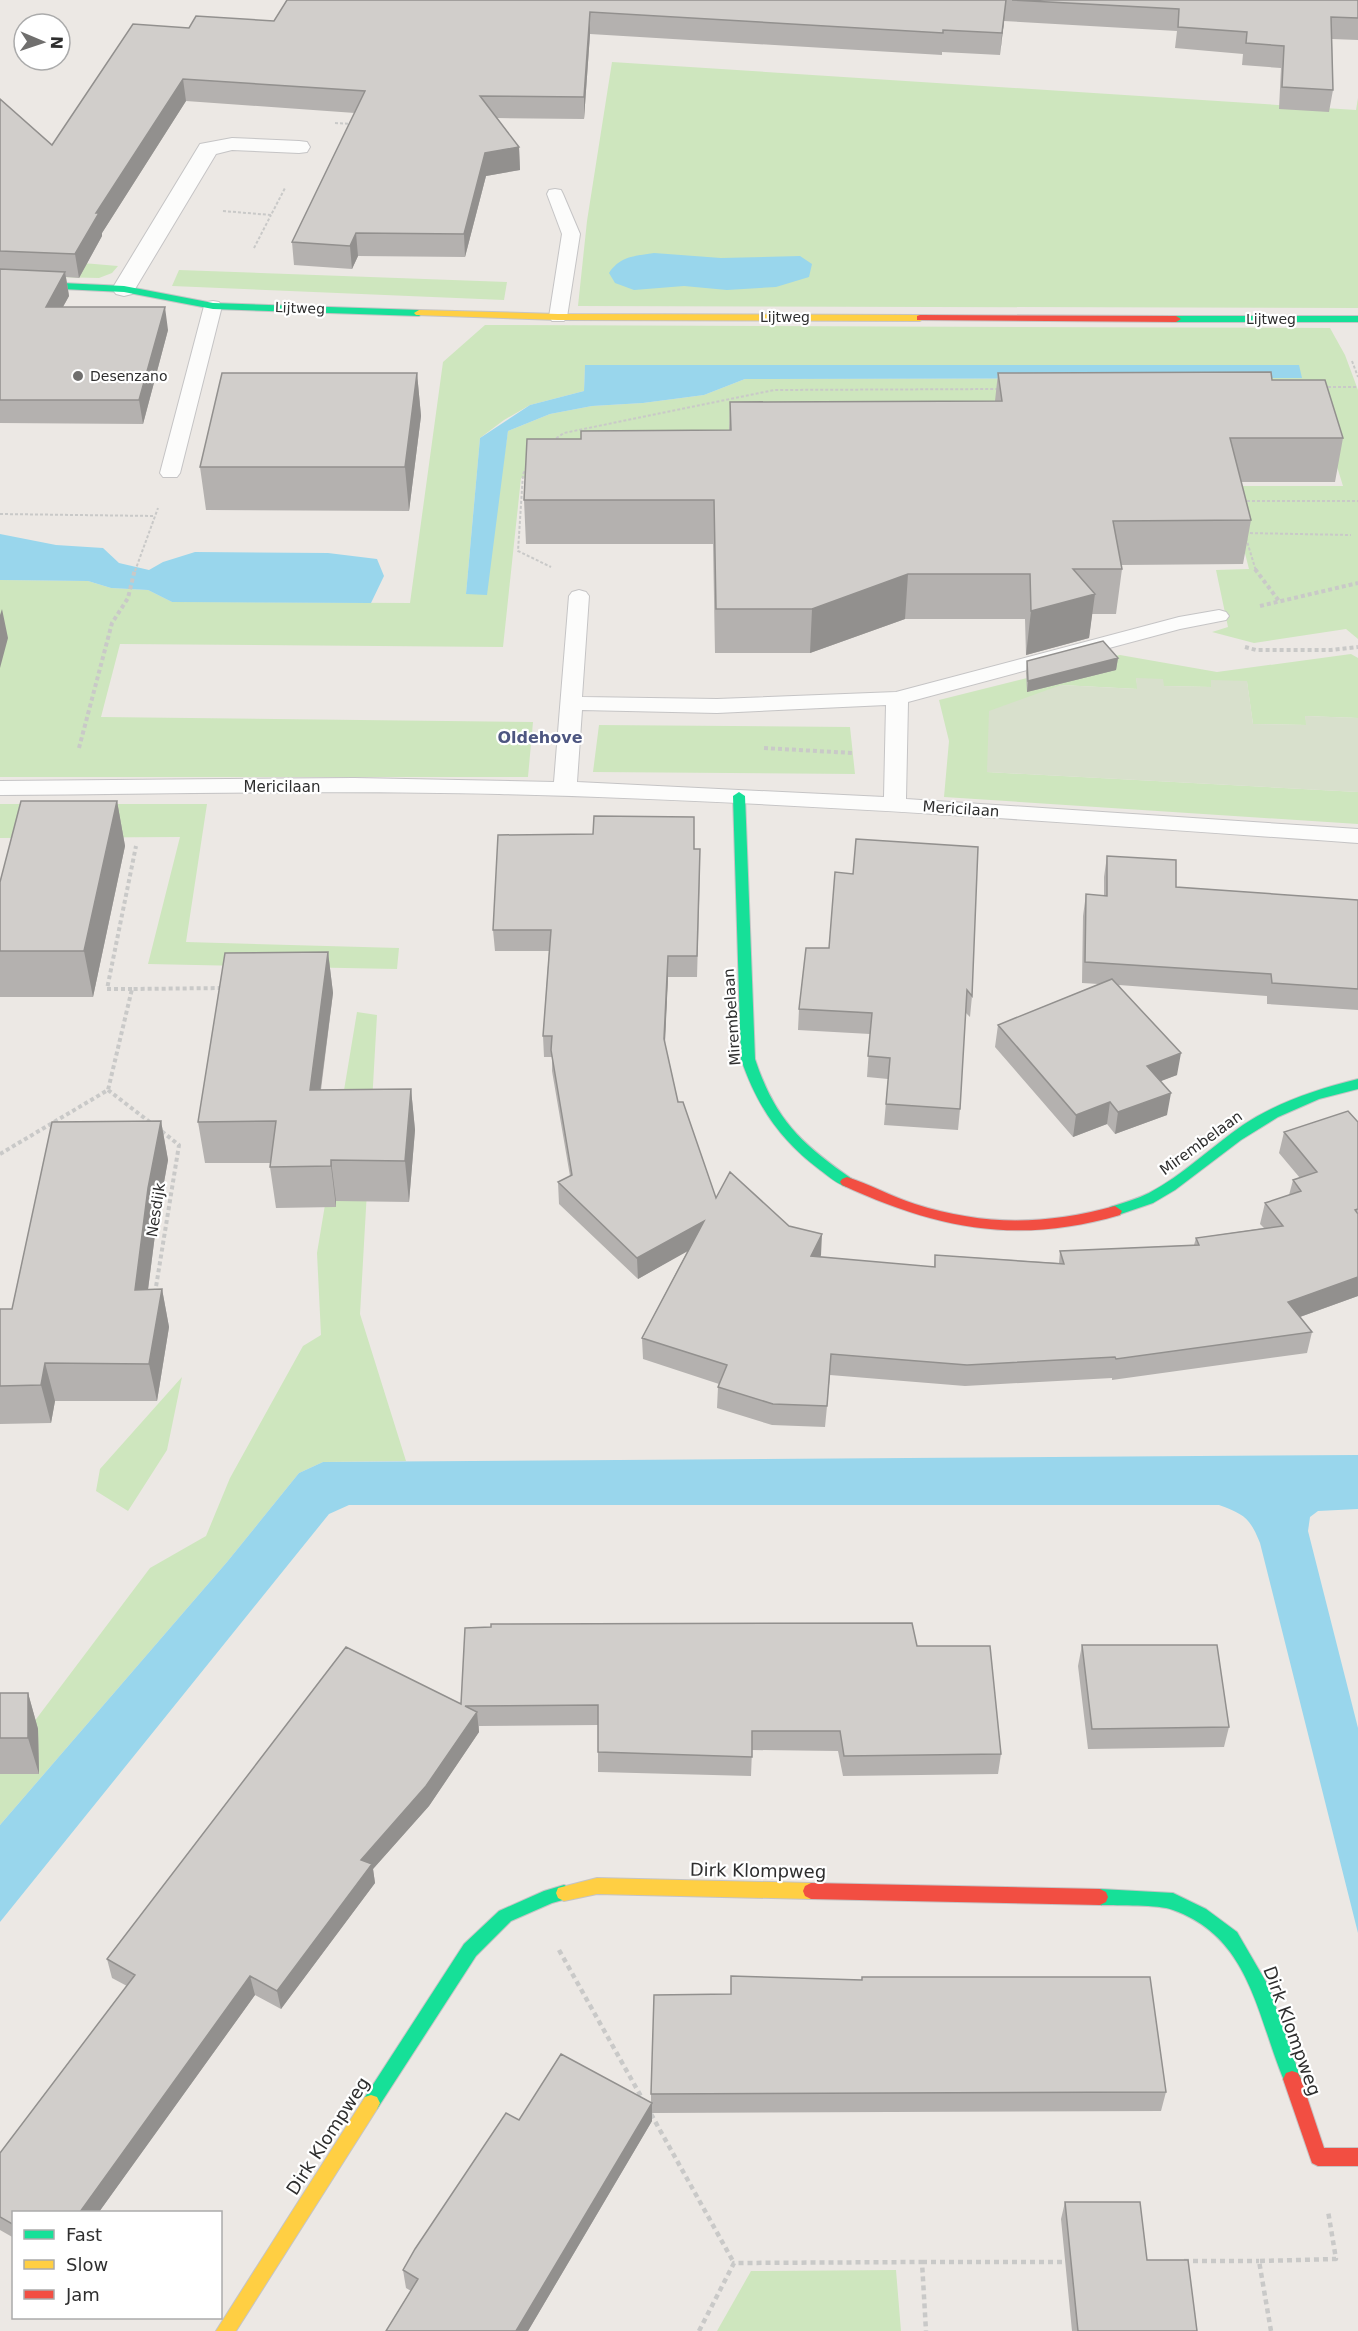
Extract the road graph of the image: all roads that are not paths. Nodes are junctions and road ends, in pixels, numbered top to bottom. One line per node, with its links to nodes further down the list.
1 (299, 147): 4 (street)
2 (555, 194): 6 (lane)
3 (0, 283): 4 (street, Lijtweg)
4 (124, 289): 5 (street, Lijtweg)
5 (213, 306): 6 (street, Lijtweg); 8 (lane)
6 (558, 316): 7 (street, Lijtweg)
7 (1358, 319)
8 (170, 473)
9 (579, 596): 12 (lane)
10 (1219, 616): 11 (lane)
11 (897, 698): 12 (lane); 16 (lane)
12 (571, 703): 14 (lane)
13 (0, 788): 14 (lane, Mericilaan)
14 (565, 789): 15 (lane, Mericilaan)
15 (739, 796): 16 (lane, Mericilaan); 18 (street, Mirembelaan)
16 (895, 805): 17 (lane, Mericilaan)
17 (1358, 836)
18 (1358, 1084)
19 (1358, 2157): 20 (street, Dirk Klompweg)
20 (225, 2331)

